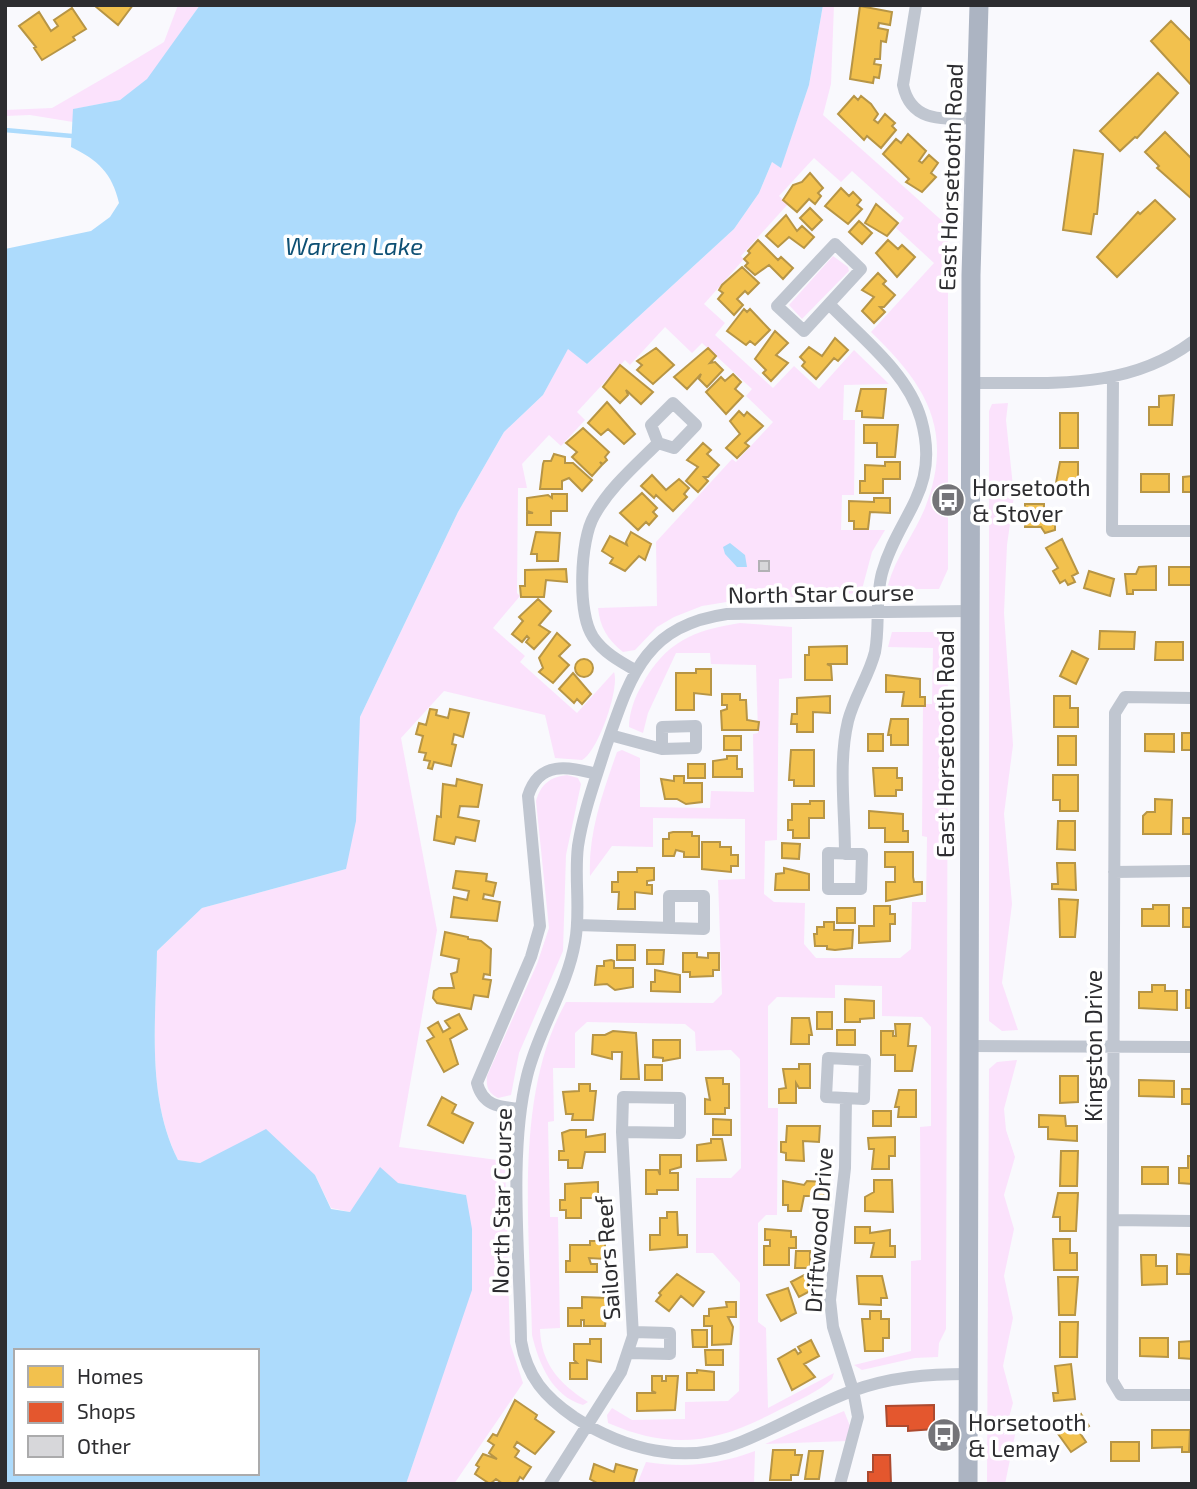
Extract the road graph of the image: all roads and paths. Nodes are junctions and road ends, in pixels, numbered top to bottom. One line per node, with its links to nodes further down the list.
1 (916, 5): 3 (street)
2 (979, 5): 3 (main road, East Horsetooth Road)
3 (975, 118): 7 (main road, East Horsetooth Road)
4 (829, 304): 4 (street); 11 (street)
5 (1192, 342): 6 (street)
6 (1113, 378): 7 (street); 9 (street)
7 (971, 383): 10 (main road, East Horsetooth Road)
8 (658, 443): 12 (street)
9 (1192, 531)
10 (970, 611): 11 (street, North Star Course); 22 (main road, East Horsetooth Road)
11 (876, 613): 12 (street, North Star Course); 17 (street)
12 (635, 670): 14 (street, North Star Course)
13 (1192, 698): 19 (street, Kingston Drive)
14 (610, 735): 15 (street); 16 (street, North Star Course)
15 (662, 749)
16 (597, 774): 20 (street, North Star Course); 26 (street)
17 (845, 854)
18 (1192, 871): 19 (street)
19 (1114, 872): 23 (street, Kingston Drive)
20 (577, 925): 21 (street); 26 (street, North Star Course)
21 (668, 928)
22 (969, 1046): 23 (street); 32 (main road, East Horsetooth Road)
23 (1114, 1046): 24 (street); 28 (street, Kingston Drive)
24 (1192, 1047)
25 (846, 1098): 33 (street, Driftwood Drive)
26 (520, 1109): 35 (street, North Star Course)
27 (622, 1132): 27 (street, Sailors Reef); 30 (street, Sailors Reef)
28 (1113, 1220): 29 (street); 34 (street, Kingston Drive)
29 (1192, 1221)
30 (633, 1332): 31 (street, Sailors Reef); 31 (street)
31 (629, 1353): 35 (street, Sailors Reef)
32 (968, 1374): 33 (street, North Star Course); 38 (main road, East Horsetooth Road)
33 (853, 1391): 35 (street, North Star Course); 37 (street, Driftwood Drive)
34 (1192, 1395)
35 (587, 1426): 36 (street, Sailors Reef)
36 (550, 1484)
37 (840, 1484)
38 (968, 1484)

